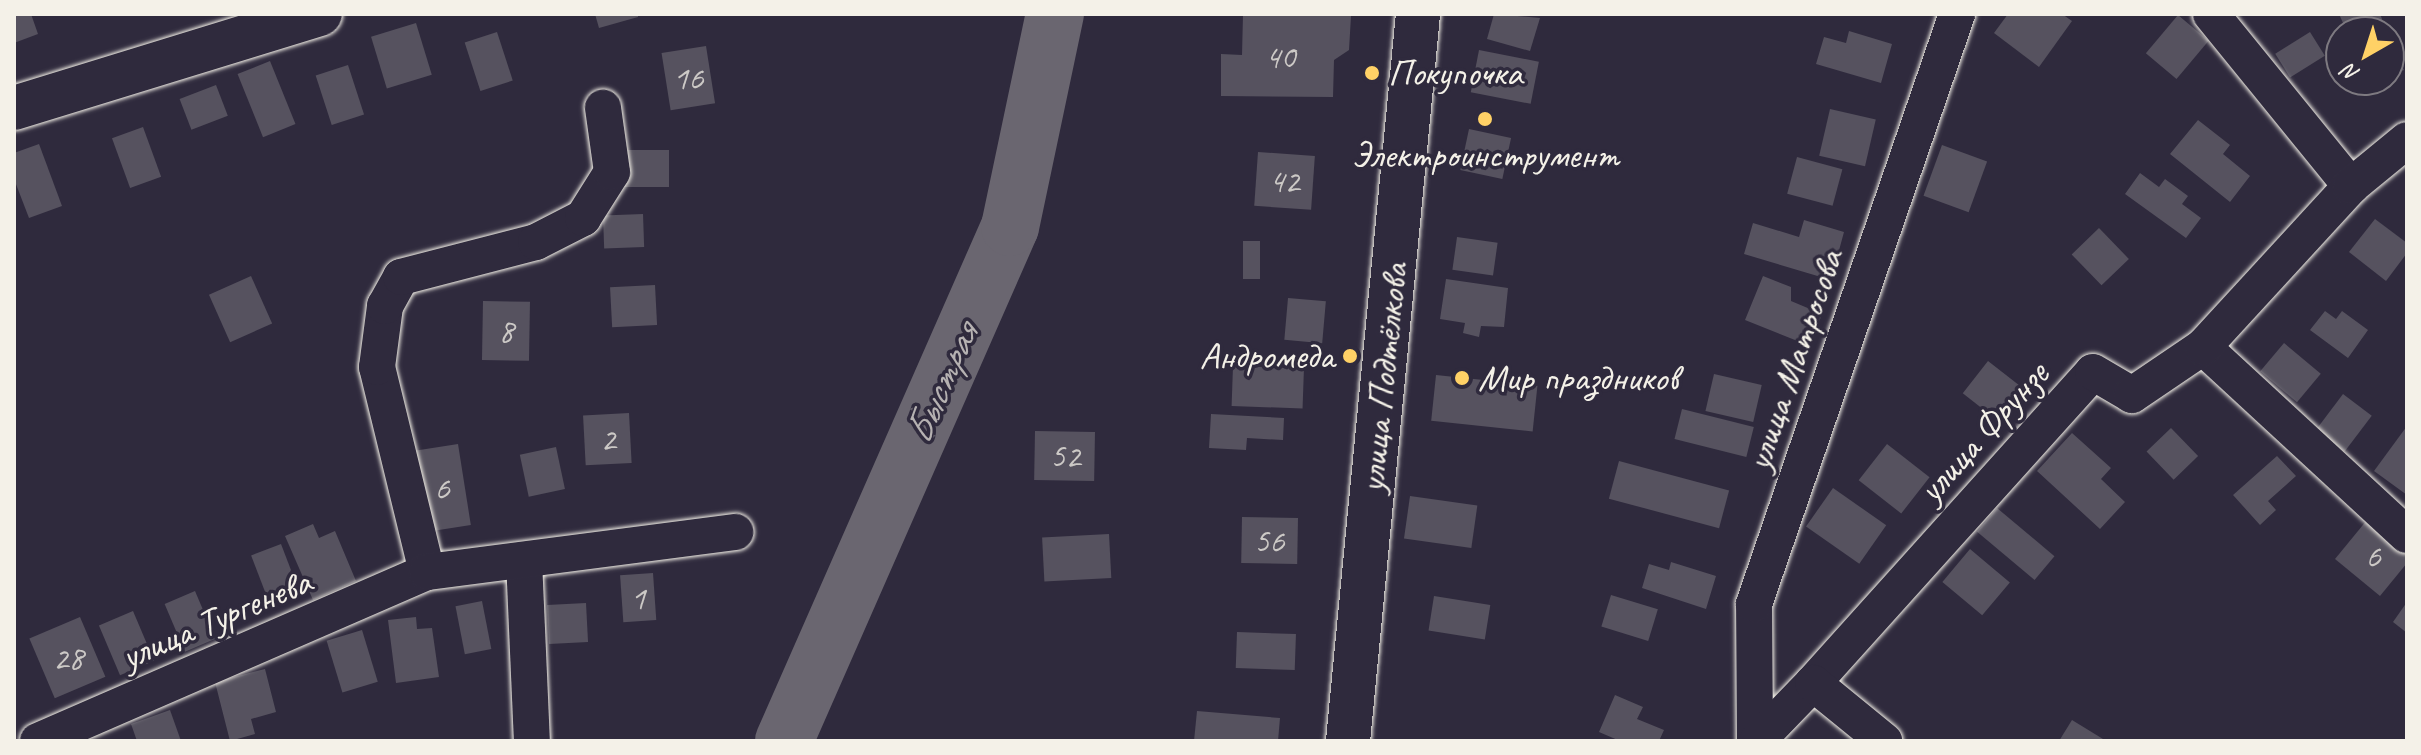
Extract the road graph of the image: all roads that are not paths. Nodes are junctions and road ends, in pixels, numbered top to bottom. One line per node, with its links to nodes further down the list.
1 (320, 14): 5 (main road)
2 (1418, 14): 17 (main road, улица Подтёлкова)
3 (1957, 14): 18 (street, улица Матросова)
4 (2211, 14): 8 (street)
5 (14, 108)
6 (603, 108): 13 (street)
7 (2407, 140): 8 (street, улица Фрунзе)
8 (2351, 186): 9 (street, улица Фрунзе)
9 (2203, 347): 11 (street); 14 (street, улица Фрунзе)
10 (735, 532): 12 (street, улица Тургенева)
11 (2407, 535)
12 (524, 560): 13 (street, улица Тургенева); 16 (street)
13 (427, 572): 15 (street, улица Тургенева)
14 (1813, 683): 18 (street); 19 (street)
15 (38, 741)
16 (532, 741)
17 (1348, 741)
18 (1756, 741)
19 (1884, 741)

